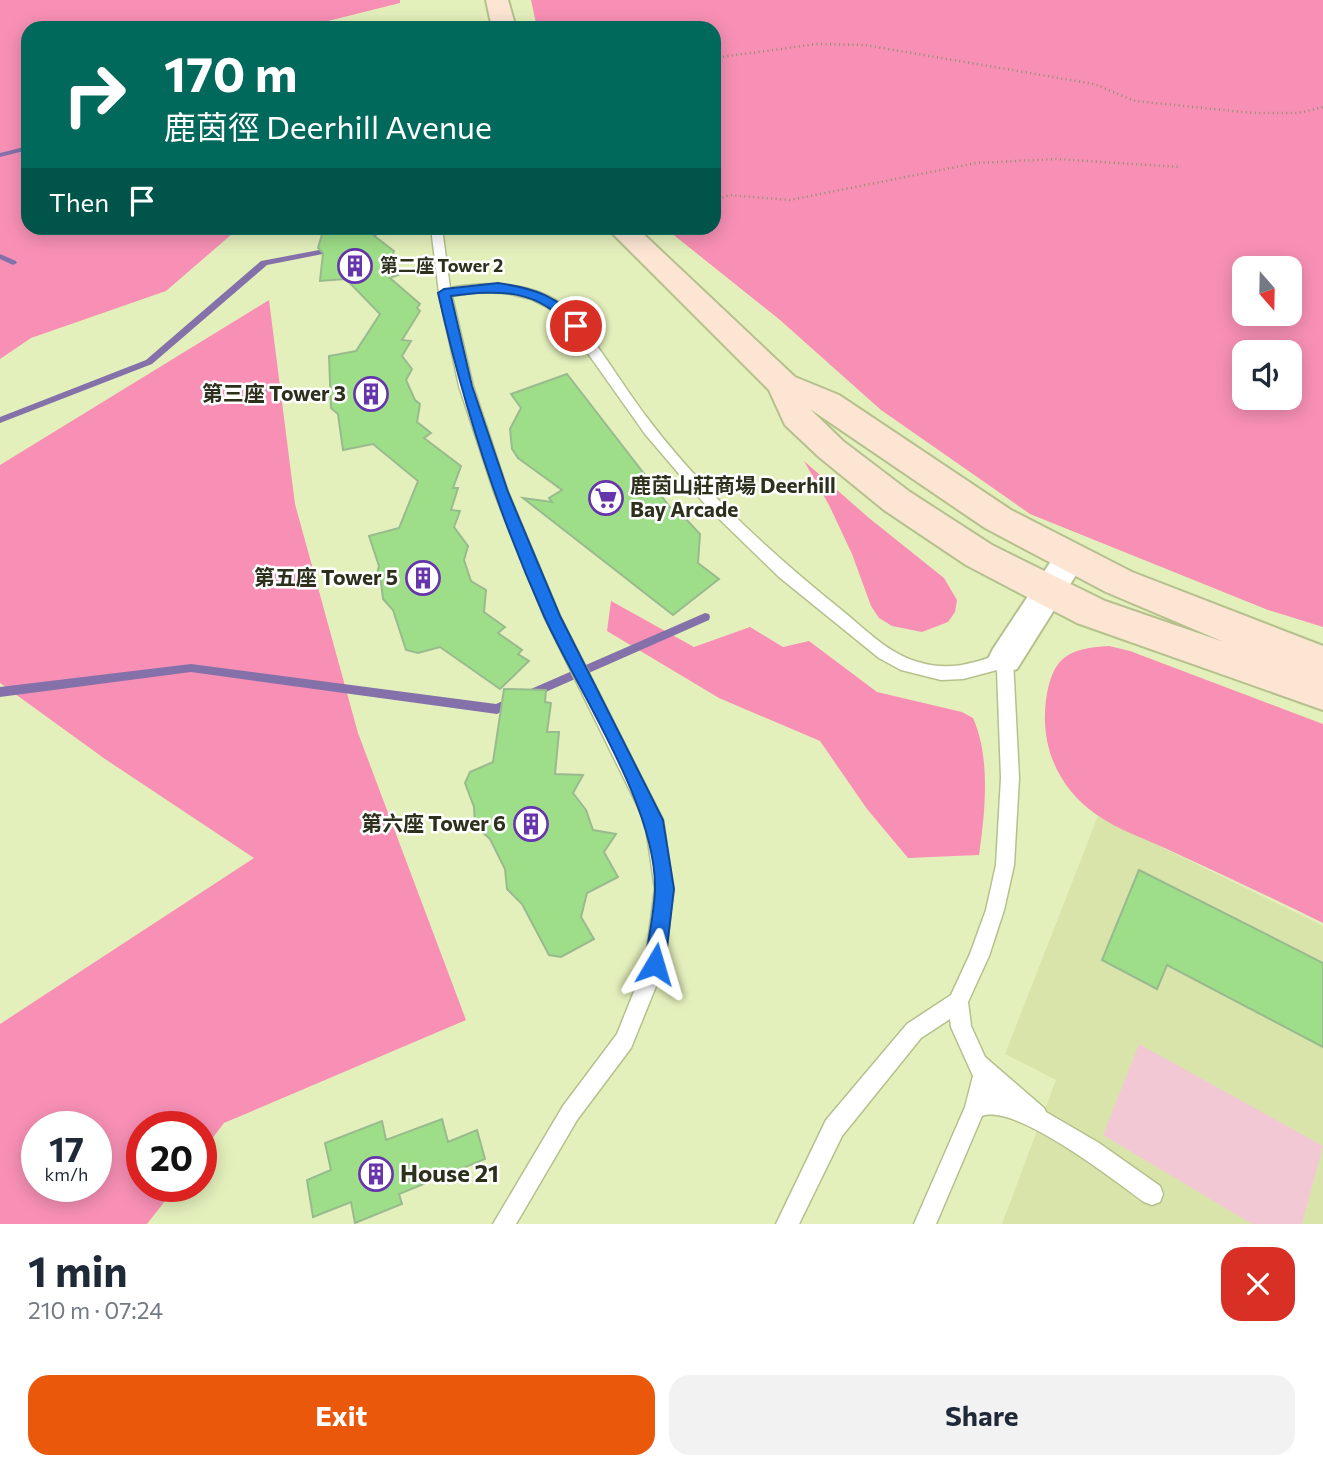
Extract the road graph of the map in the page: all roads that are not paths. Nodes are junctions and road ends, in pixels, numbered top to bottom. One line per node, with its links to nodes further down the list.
1 (497, 0): 2 (main road)
2 (502, 21)
3 (437, 235): 5 (lane)
4 (628, 235): 6 (main road)
5 (444, 293): 9 (lane); 17 (lane)
6 (783, 385): 7 (main road); 8 (main road)
7 (1070, 558): 8 (street); 10 (main road)
8 (1048, 592): 9 (street); 11 (main road)
9 (1005, 659): 12 (lane)
10 (1323, 662)
11 (1323, 693)
12 (958, 1002): 13 (lane); 18 (lane)
13 (979, 1064): 14 (lane); 15 (lane)
14 (975, 1108): 15 (lane); 19 (lane)
15 (1039, 1117): 16 (lane)
16 (1152, 1194)
17 (504, 1224)
18 (787, 1224)
19 (925, 1224)

